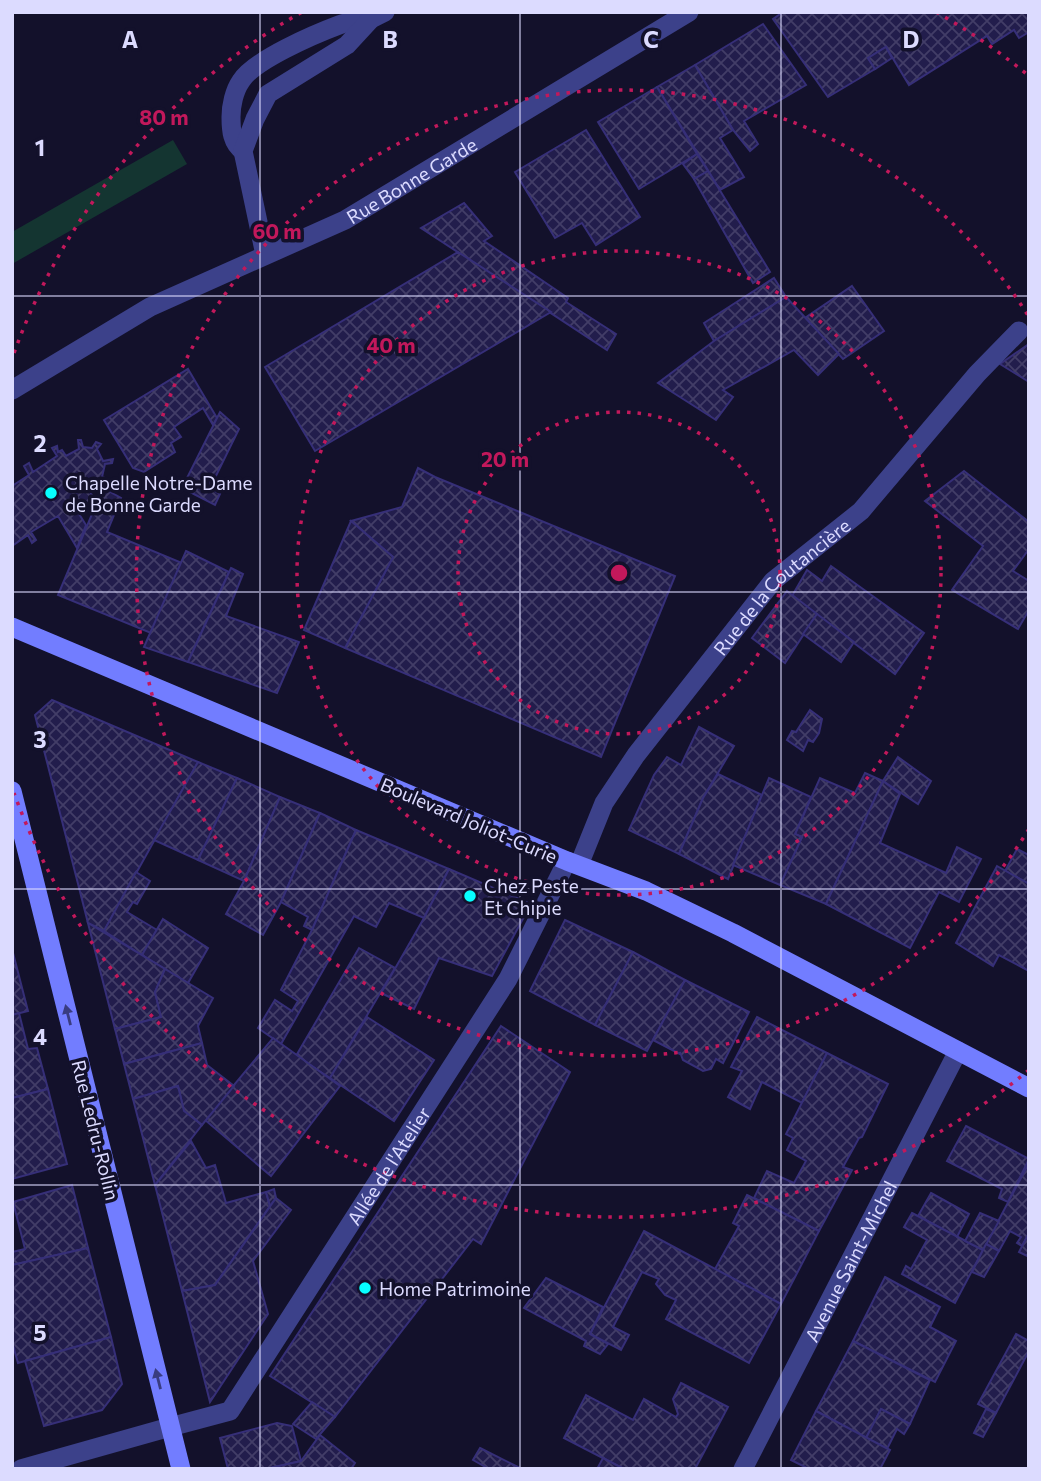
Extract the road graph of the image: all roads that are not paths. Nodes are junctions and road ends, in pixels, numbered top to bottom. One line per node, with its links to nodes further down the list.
1 (689, 12): 4 (street, Rue Bonne Garde)
2 (378, 16): 3 (street); 3 (street)
3 (243, 151): 4 (street)
4 (265, 255): 6 (street, Rue Bonne Garde)
5 (1019, 331): 9 (street, Rue de la Coutancière)
6 (12, 390)
7 (12, 627): 9 (main road, Boulevard Joliot-Curie)
8 (12, 791): 12 (main road, Rue Ledru-Rollin, one-way to 8)
9 (573, 863): 10 (main road, Boulevard Joliot-Curie); 12 (street, Allée de l'Atelier)
10 (958, 1051): 11 (main road, Boulevard Joliot-Curie); 15 (street, Avenue Saint-Michel)
11 (1029, 1088)
12 (170, 1427): 13 (street, Allée de l'Atelier); 14 (main road, Rue Ledru-Rollin)
13 (21, 1469)
14 (181, 1469)
15 (743, 1469)

